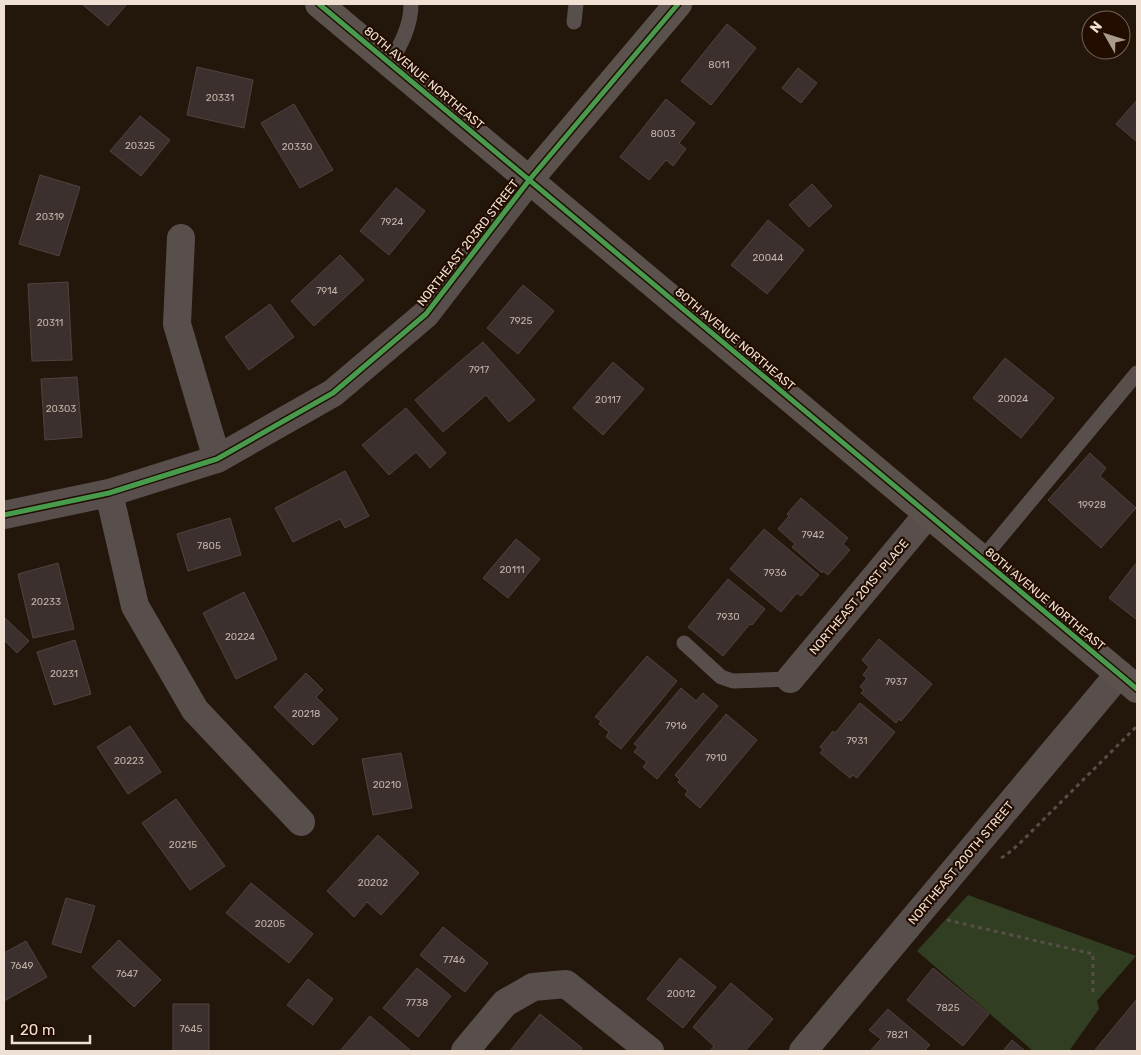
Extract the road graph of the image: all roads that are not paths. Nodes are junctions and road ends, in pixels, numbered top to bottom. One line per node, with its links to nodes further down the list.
1 (319, 4): 6 (main road, 80TH AVENUE NORTHEAST)
2 (411, 4): 6 (lane)
3 (576, 4): 5 (lane)
4 (678, 4): 7 (main road, NORTHEAST 203RD STREET)
5 (574, 22)
6 (390, 63): 7 (main road, 80TH AVENUE NORTHEAST)
7 (530, 179): 10 (street, NORTHEAST 203RD STREET); 12 (main road, 80TH AVENUE NORTHEAST)
8 (181, 238): 10 (street)
9 (1137, 373): 14 (lane)
10 (217, 459): 11 (street, NORTHEAST 203RD STREET)
11 (109, 492): 13 (street, NORTHEAST 203RD STREET); 18 (street)
12 (928, 514): 14 (main road, 80TH AVENUE NORTHEAST); 16 (street, NORTHEAST 201ST PLACE)
13 (4, 515)
14 (982, 559): 17 (main road, 80TH AVENUE NORTHEAST)
15 (684, 643): 16 (lane)
16 (790, 679)
17 (1128, 682): 21 (street, NORTHEAST 200TH STREET)
18 (302, 822)
19 (465, 1051): 20 (street)
20 (650, 1051)
21 (803, 1051)

